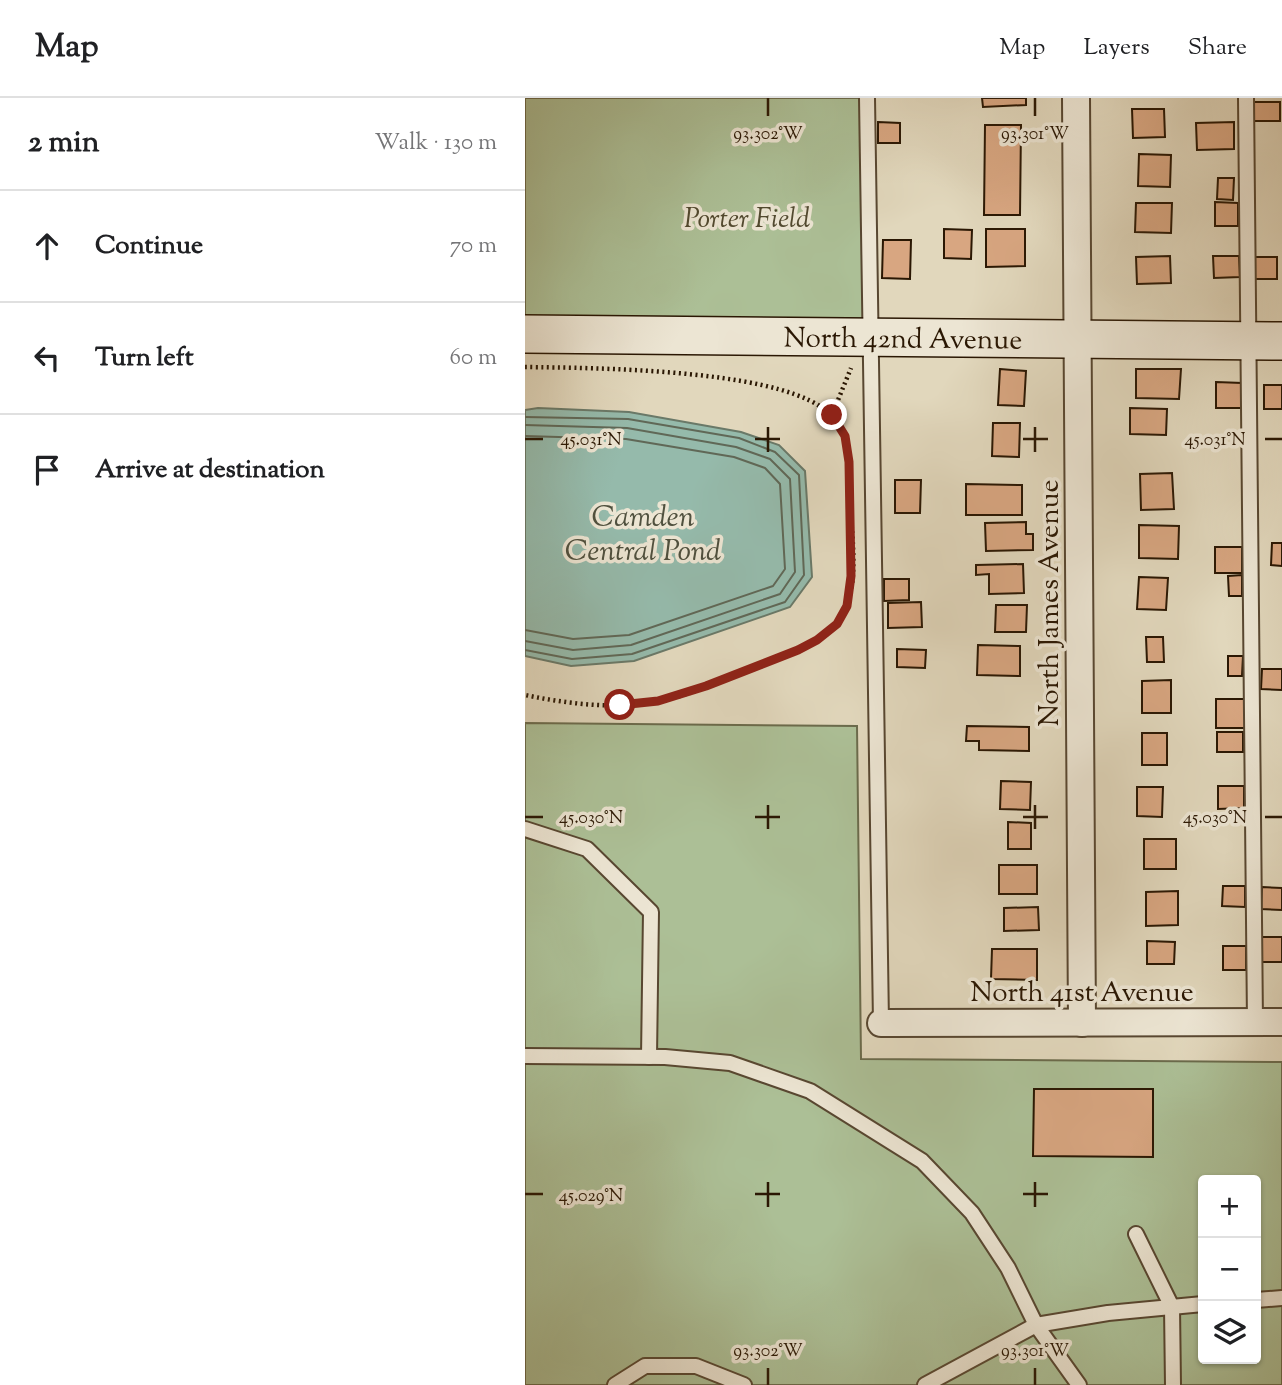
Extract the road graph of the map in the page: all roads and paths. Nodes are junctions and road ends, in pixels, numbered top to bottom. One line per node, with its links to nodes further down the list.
1 (867, 98): 7 (lane)
2 (1076, 98): 5 (street, North James Avenue)
3 (1246, 98): 6 (lane)
4 (525, 334): 7 (street, North 42nd Avenue)
5 (1078, 339): 6 (street, North 42nd Avenue); 7 (street, North 42nd Avenue); 15 (street, North James Avenue)
6 (1265, 341): 12 (lane)
7 (861, 351): 9 (path); 14 (lane)
8 (525, 367): 9 (path)
9 (832, 415): 10 (path)
10 (525, 695)
11 (525, 829): 17 (lane)
12 (1255, 1022): 13 (street, North 41st Avenue); 15 (street, North 41st Avenue)
13 (1282, 1022)
14 (881, 1023): 15 (street, North 41st Avenue)
15 (1082, 1023)
16 (525, 1056): 17 (lane)
17 (649, 1057): 23 (lane)
18 (1136, 1234): 22 (lane)
19 (1282, 1298): 20 (lane)
20 (1261, 1300)
21 (1198, 1304): 22 (lane)
22 (1172, 1307): 23 (lane); 28 (lane)
23 (1036, 1325): 26 (lane); 27 (lane)
24 (615, 1385): 25 (lane)
25 (744, 1385)
26 (925, 1385)
27 (1079, 1385)
28 (1173, 1385)

